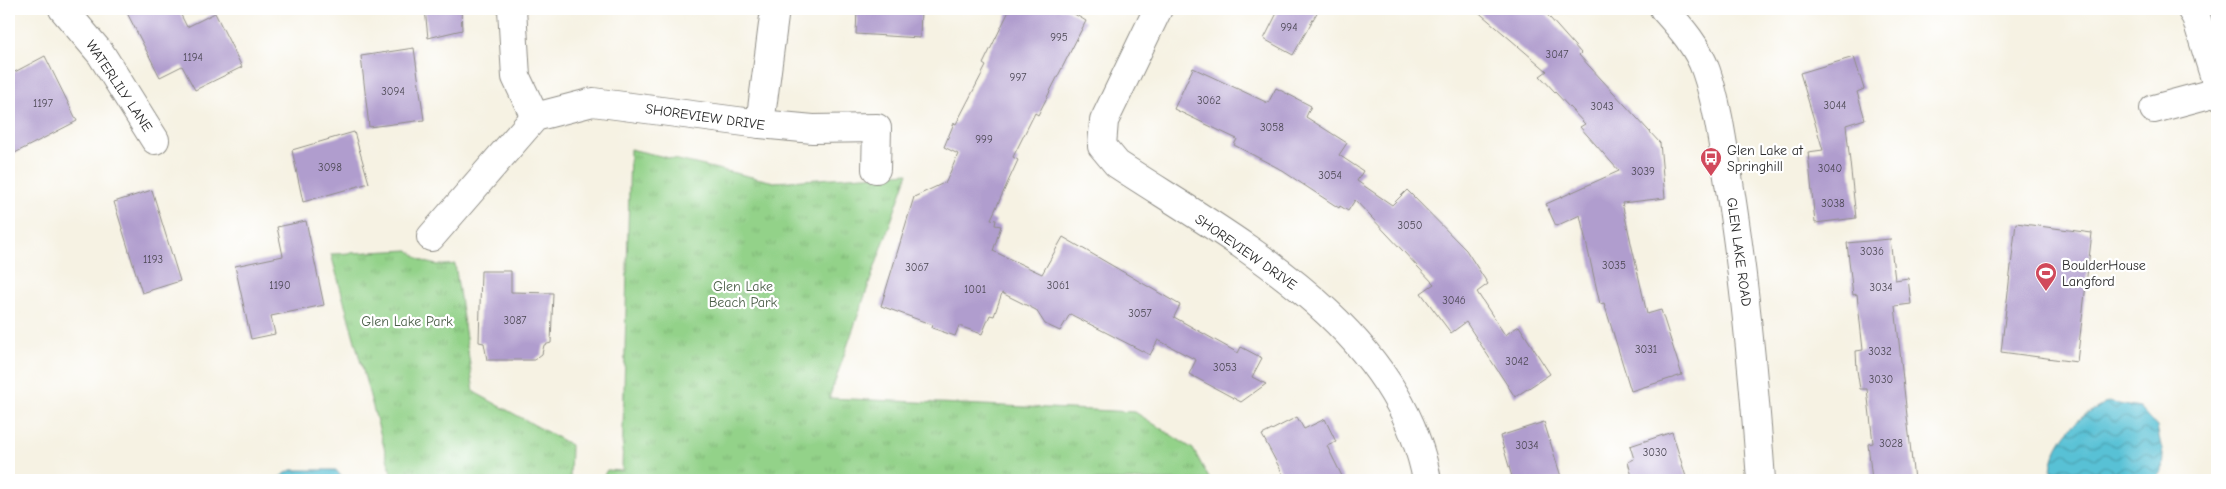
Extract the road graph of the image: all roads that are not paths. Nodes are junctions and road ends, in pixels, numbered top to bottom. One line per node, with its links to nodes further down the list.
1 (63, 9): 12 (street, WATERLILY LANE)
2 (512, 9): 10 (street)
3 (776, 9): 11 (street)
4 (1158, 9): 15 (street, SHOREVIEW DRIVE)
5 (1664, 9): 16 (street, GLEN LAKE ROAD)
6 (2191, 9): 7 (street)
7 (2217, 85)
8 (2217, 92): 9 (street)
9 (2154, 109)
10 (535, 117): 11 (street, SHOREVIEW DRIVE); 14 (street)
11 (760, 124): 13 (street, SHOREVIEW DRIVE)
12 (155, 140)
13 (876, 169)
14 (431, 238)
15 (1427, 480)
16 (1761, 480)

